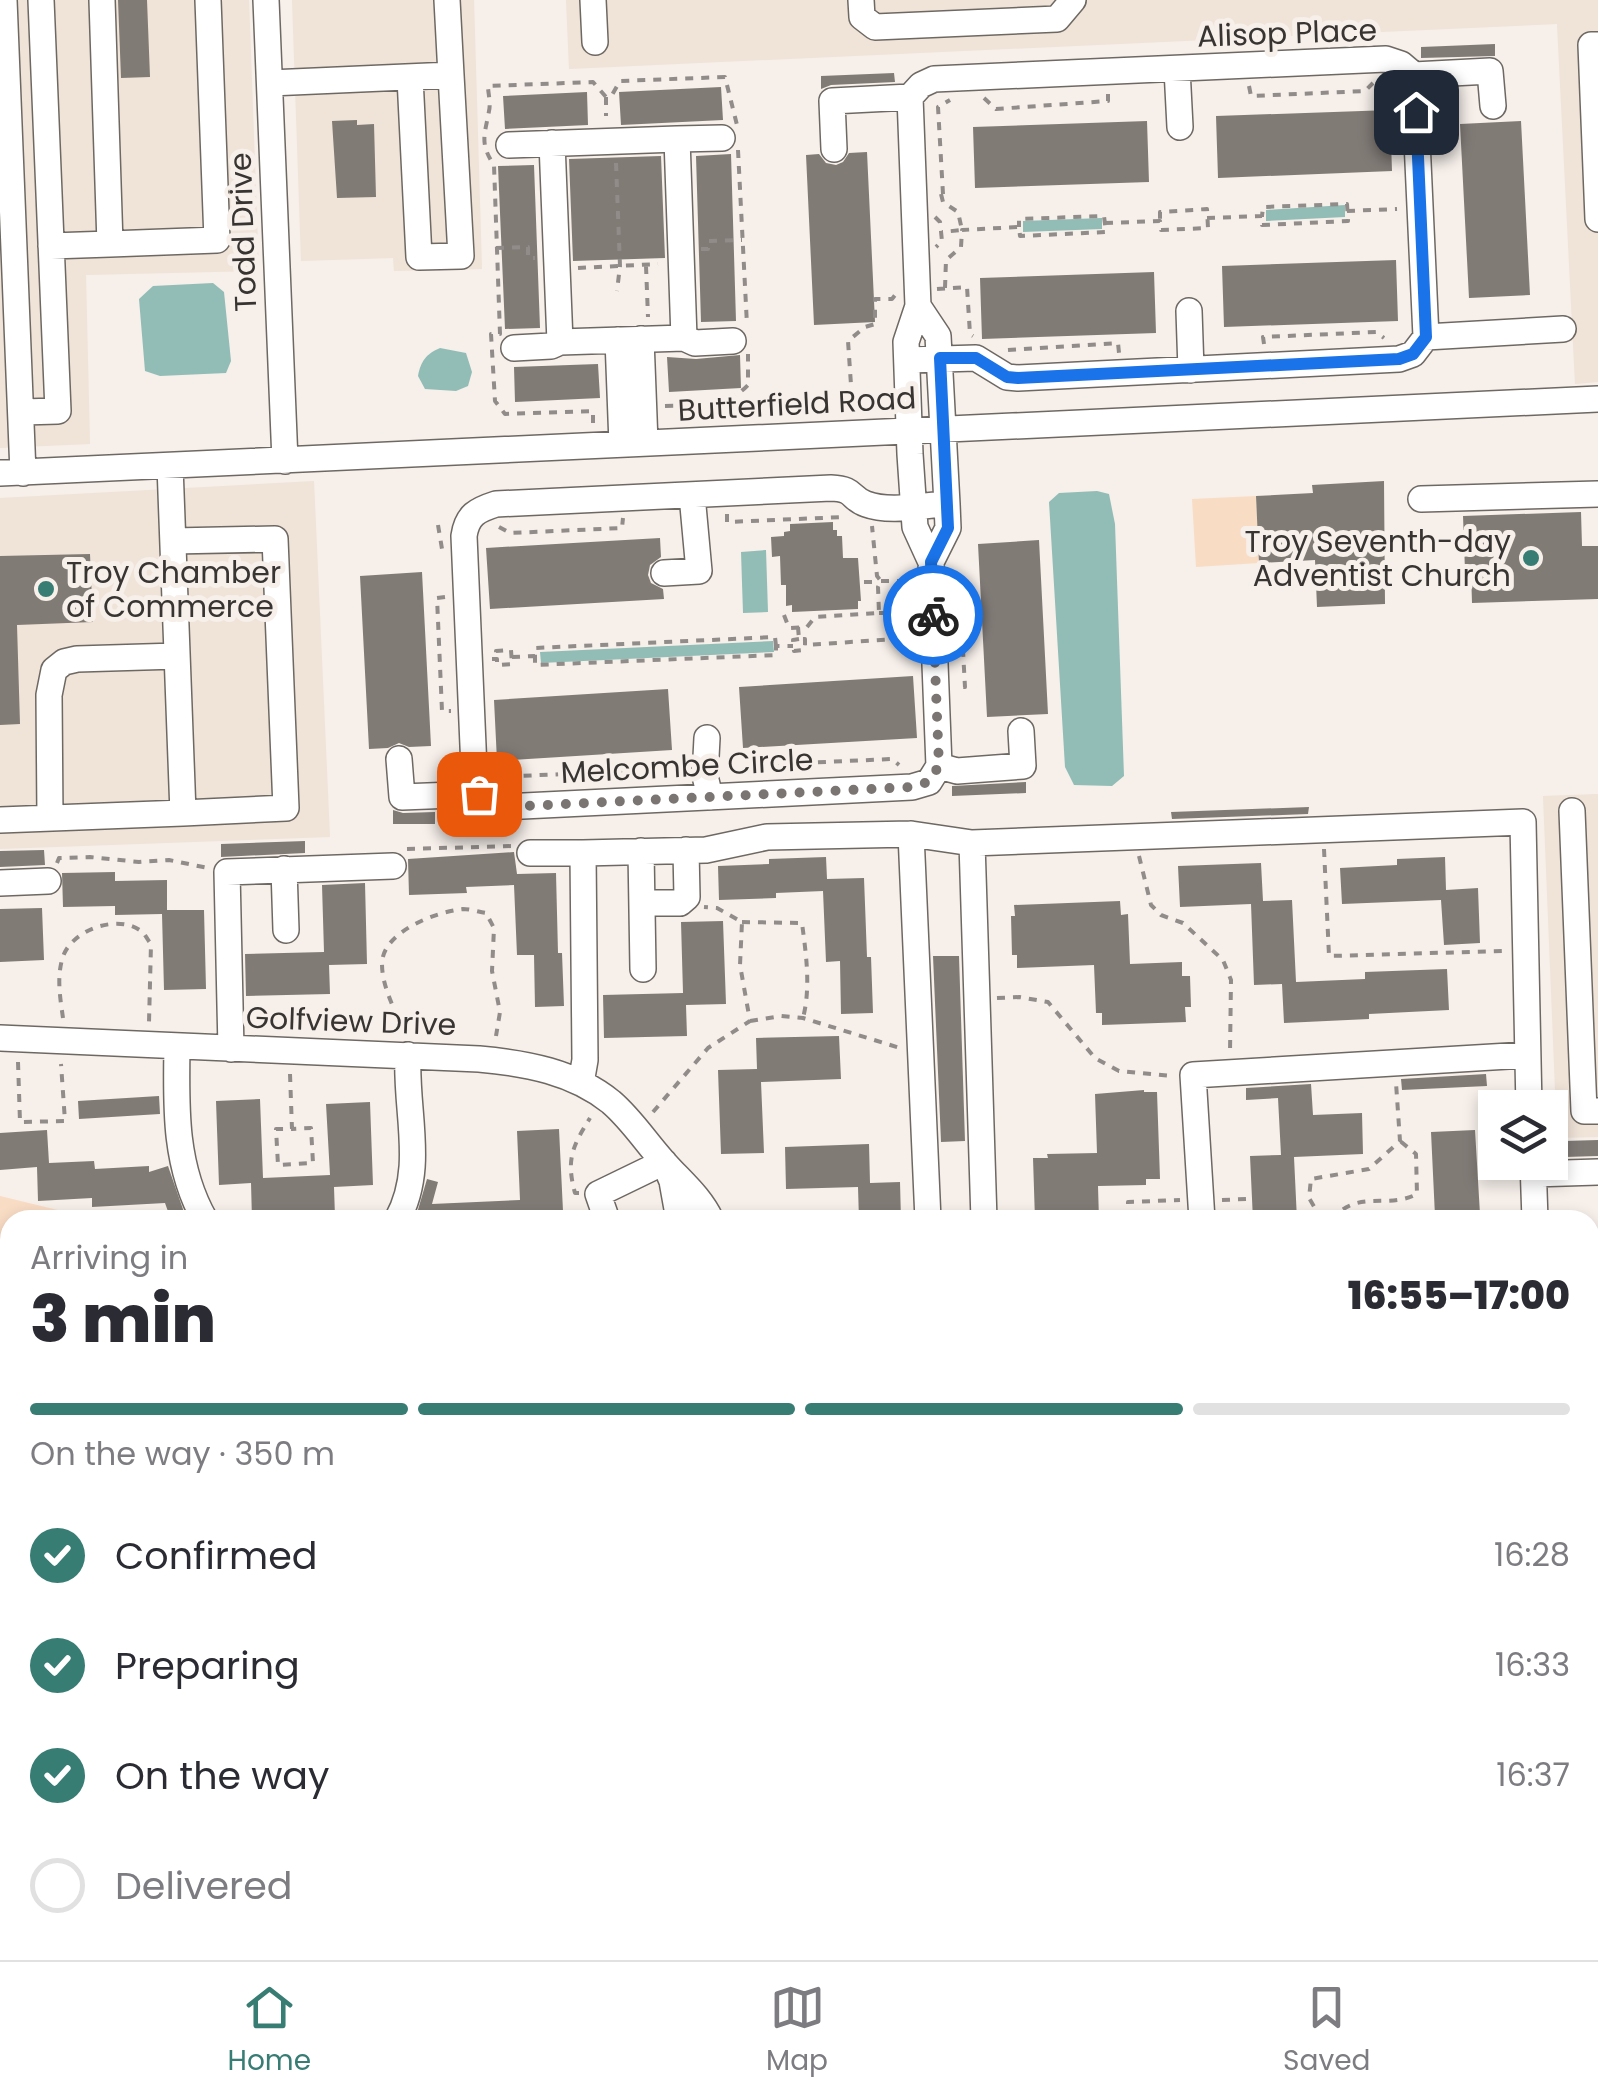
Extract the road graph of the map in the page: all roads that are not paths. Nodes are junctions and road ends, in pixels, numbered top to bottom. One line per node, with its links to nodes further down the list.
1 (4, 0): 31 (street)
2 (40, 0): 27 (street)
3 (102, 0): 26 (street)
4 (208, 0): 26 (street)
5 (266, 0): 16 (street, Todd Drive)
6 (447, 0): 13 (street)
7 (593, 0): 10 (street)
8 (861, 0): 9 (street)
9 (1072, 0)
10 (596, 42)
11 (1598, 45): 25 (street)
12 (1177, 69): 14 (street, Alisop Place); 17 (street, Alisop Place); 19 (street)
13 (451, 75): 15 (street); 15 (street)
14 (1414, 75): 18 (street); 35 (street)
15 (410, 78): 16 (street)
16 (270, 83): 47 (street, Todd Drive)
17 (910, 97): 24 (street, Alisop Place); 28 (street)
18 (1493, 106)
19 (1180, 127)
20 (722, 138): 21 (street)
21 (677, 139): 22 (street); 36 (street)
22 (552, 144): 23 (street); 37 (street)
23 (509, 145)
24 (834, 149)
25 (1598, 218)
26 (110, 244): 27 (street)
27 (51, 246): 30 (street)
28 (919, 295): 39 (street); 40 (street)
29 (1189, 312): 41 (street)
30 (54, 317): 31 (street); 43 (street)
31 (18, 318): 43 (street)
32 (1562, 330): 35 (street)
33 (636, 335): 36 (street); 37 (street); 46 (street)
34 (743, 336): 36 (street)
35 (1426, 337): 41 (street)
36 (684, 338)
37 (560, 342): 38 (street)
38 (514, 348)
39 (940, 358): 40 (street); 41 (street); 44 (street)
40 (906, 360): 45 (street)
41 (1191, 370)
42 (1598, 399): 44 (street, Butterfield Road)
43 (22, 412): 49 (street)
44 (944, 429): 45 (street, Butterfield Road); 53 (street)
45 (910, 431): 46 (street, Butterfield Road); 54 (street)
46 (633, 444): 47 (street, Butterfield Road)
47 (286, 461): 48 (street, Butterfield Road)
48 (170, 466): 49 (street, Butterfield Road); 55 (street)
49 (12, 473)
50 (1598, 494): 52 (street)
51 (692, 495): 54 (street); 56 (street); 63 (street)
52 (1421, 499)
53 (948, 504): 54 (street); 57 (street)
54 (913, 506): 57 (street)
55 (173, 541): 58 (street); 66 (street)
56 (664, 573)
57 (931, 573): 62 (street)
58 (177, 656): 66 (street); 67 (street)
59 (1020, 731): 62 (street)
60 (707, 738): 64 (street)
61 (399, 759): 63 (street, Melcombe Circle)
62 (939, 766): 64 (street, Melcombe Circle)
63 (490, 789): 64 (street, Melcombe Circle)
64 (710, 797)
65 (1572, 811): 75 (street)
66 (182, 813): 67 (street)
67 (50, 818): 68 (street)
68 (0, 820)
69 (911, 834): 70 (street); 71 (street); 104 (street)
70 (972, 843): 90 (street); 105 (street)
71 (686, 850): 72 (street); 80 (street)
72 (641, 851): 74 (street); 80 (street)
73 (530, 853): 74 (street)
74 (582, 853): 91 (street)
75 (1586, 862): 81 (street)
76 (393, 866): 77 (street)
77 (284, 870): 82 (street); 89 (street)
78 (48, 881): 79 (street)
79 (0, 883)
80 (642, 903): 83 (street)
81 (1587, 921): 84 (street)
82 (286, 930)
83 (643, 969)
84 (1588, 978): 85 (street)
85 (1589, 1020): 93 (street)
86 (0, 1038): 88 (street, Golfview Drive)
87 (406, 1044): 89 (street, Golfview Drive); 91 (street, Golfview Drive); 100 (street)
88 (177, 1046): 89 (street, Golfview Drive); 99 (street)
89 (231, 1049)
90 (1526, 1055): 92 (street); 98 (street)
91 (581, 1084): 94 (street, Golfview Drive)
92 (1528, 1090)
93 (1598, 1110)
94 (664, 1162): 101 (street); 102 (street, Golfview Drive); 103 (street, Golfview Drive)
95 (1568, 1170): 96 (street)
96 (1598, 1172)
97 (1533, 1180): 106 (street)
98 (1201, 1207)
99 (199, 1210)
100 (400, 1210)
101 (604, 1210)
102 (676, 1210)
103 (705, 1210)
104 (928, 1210)
105 (984, 1210)
106 (1535, 1210)

